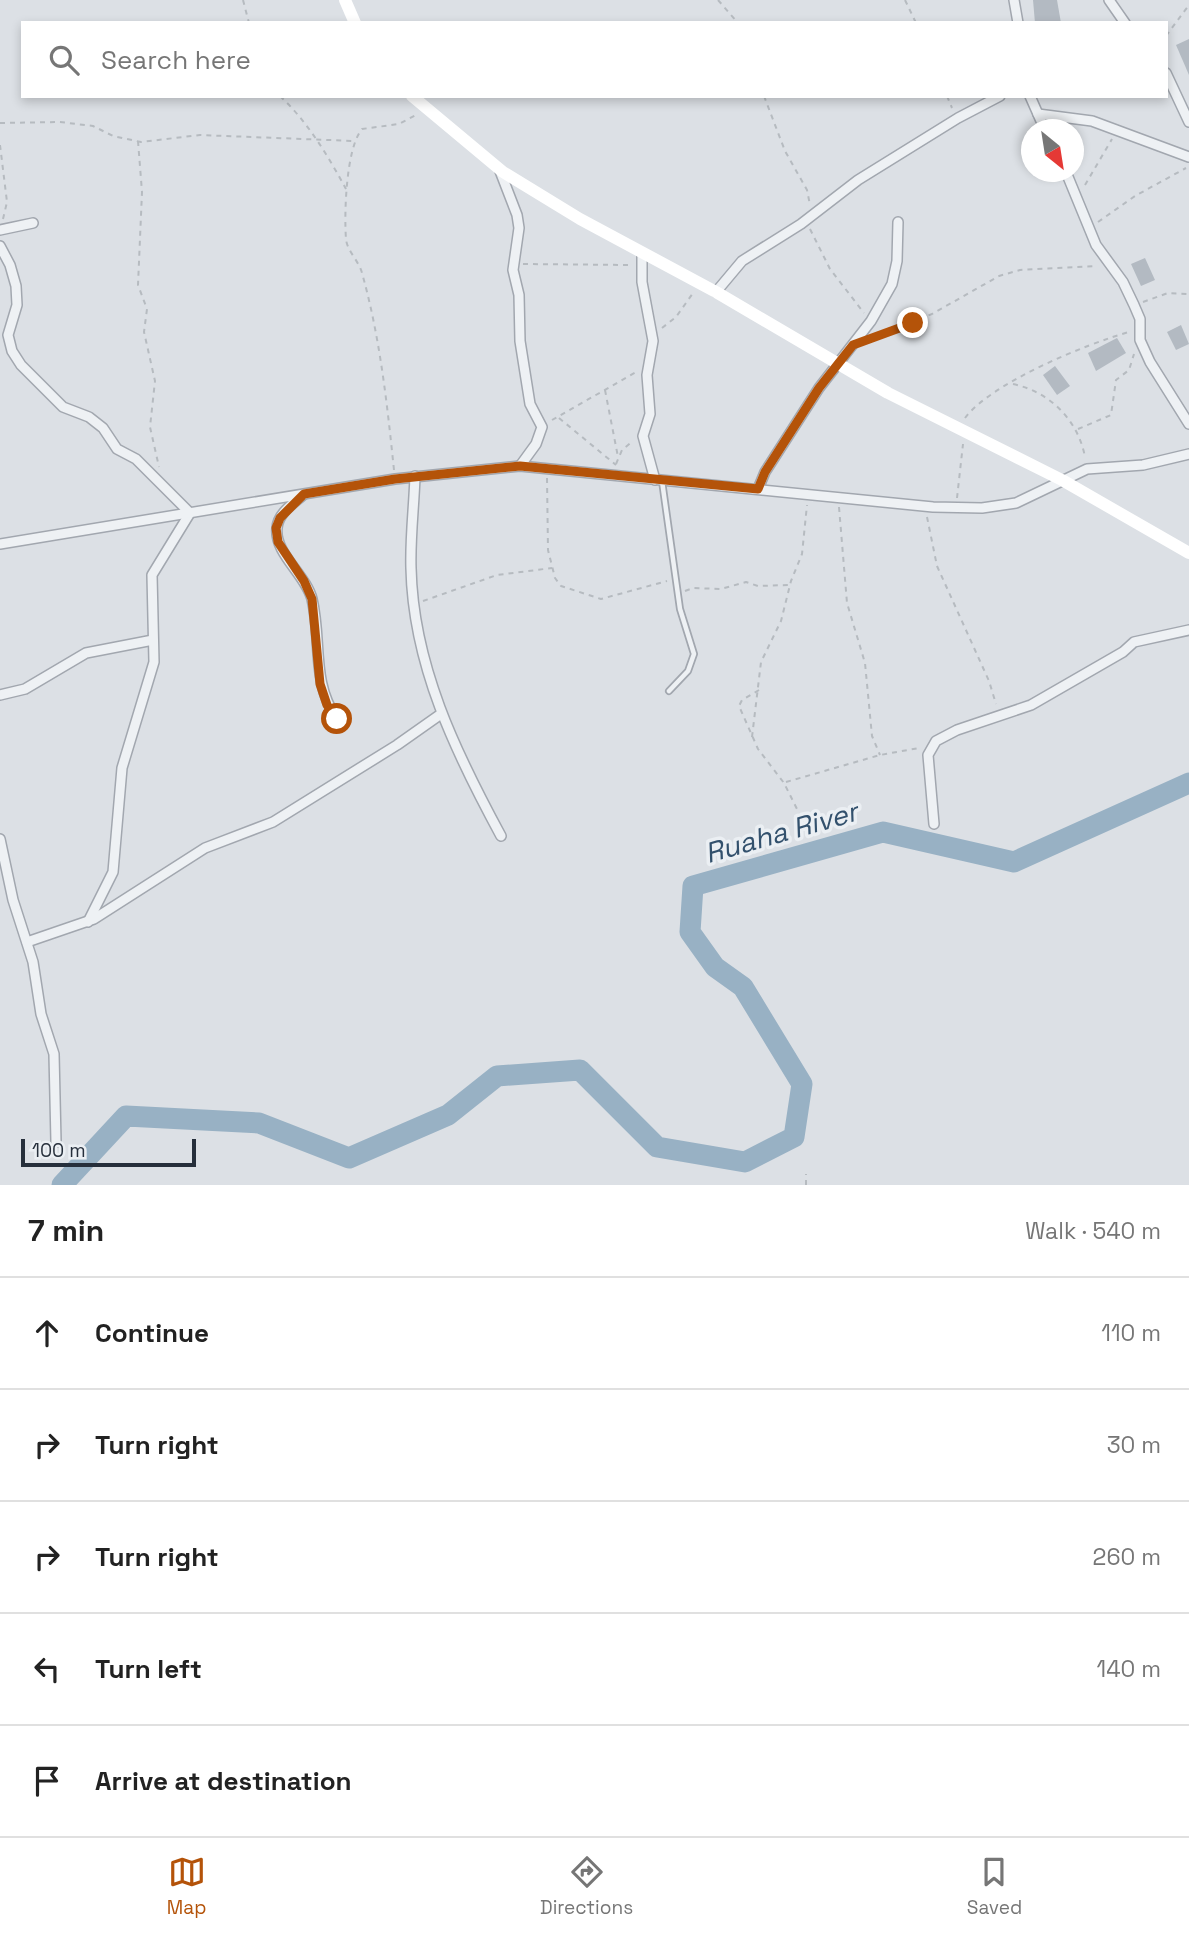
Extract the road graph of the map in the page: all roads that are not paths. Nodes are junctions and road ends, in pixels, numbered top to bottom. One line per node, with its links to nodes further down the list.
1 (345, 0): 4 (main road)
2 (1014, 0): 5 (street)
3 (1109, 0): 6 (street)
4 (354, 21)
5 (1018, 21)
6 (1124, 21)
7 (1168, 77): 13 (street)
8 (413, 98): 15 (main road)
9 (996, 98): 22 (street)
10 (1031, 98): 11 (street)
11 (1038, 114): 12 (street); 14 (street)
12 (1040, 119)
13 (1189, 122)
14 (1189, 157)
15 (499, 169): 21 (main road); 27 (street)
16 (1070, 182): 25 (street)
17 (898, 222): 24 (street)
18 (33, 223): 19 (street)
19 (0, 230)
20 (0, 246): 23 (street)
21 (642, 259): 22 (main road); 30 (street)
22 (716, 292): 24 (main road)
23 (4, 336): 33 (street)
24 (838, 362): 29 (main road); 31 (street)
25 (1189, 424)
26 (1189, 454): 29 (street)
27 (520, 466): 28 (street); 30 (street)
28 (415, 476): 32 (street); 40 (street)
29 (1062, 480): 31 (street); 35 (main road)
30 (658, 481): 31 (street); 38 (lane)
31 (758, 489)
32 (304, 494): 33 (street); 41 (street)
33 (190, 513): 34 (street); 37 (street)
34 (0, 544)
35 (1189, 553)
36 (1189, 629): 42 (street)
37 (153, 640): 39 (street); 46 (street)
38 (669, 691)
39 (0, 695)
40 (441, 714): 43 (street); 46 (street)
41 (337, 719)
42 (934, 824)
43 (502, 836)
44 (0, 839): 45 (street)
45 (3, 866): 47 (street)
46 (88, 922): 47 (street)
47 (27, 942): 48 (street)
48 (56, 1142)

